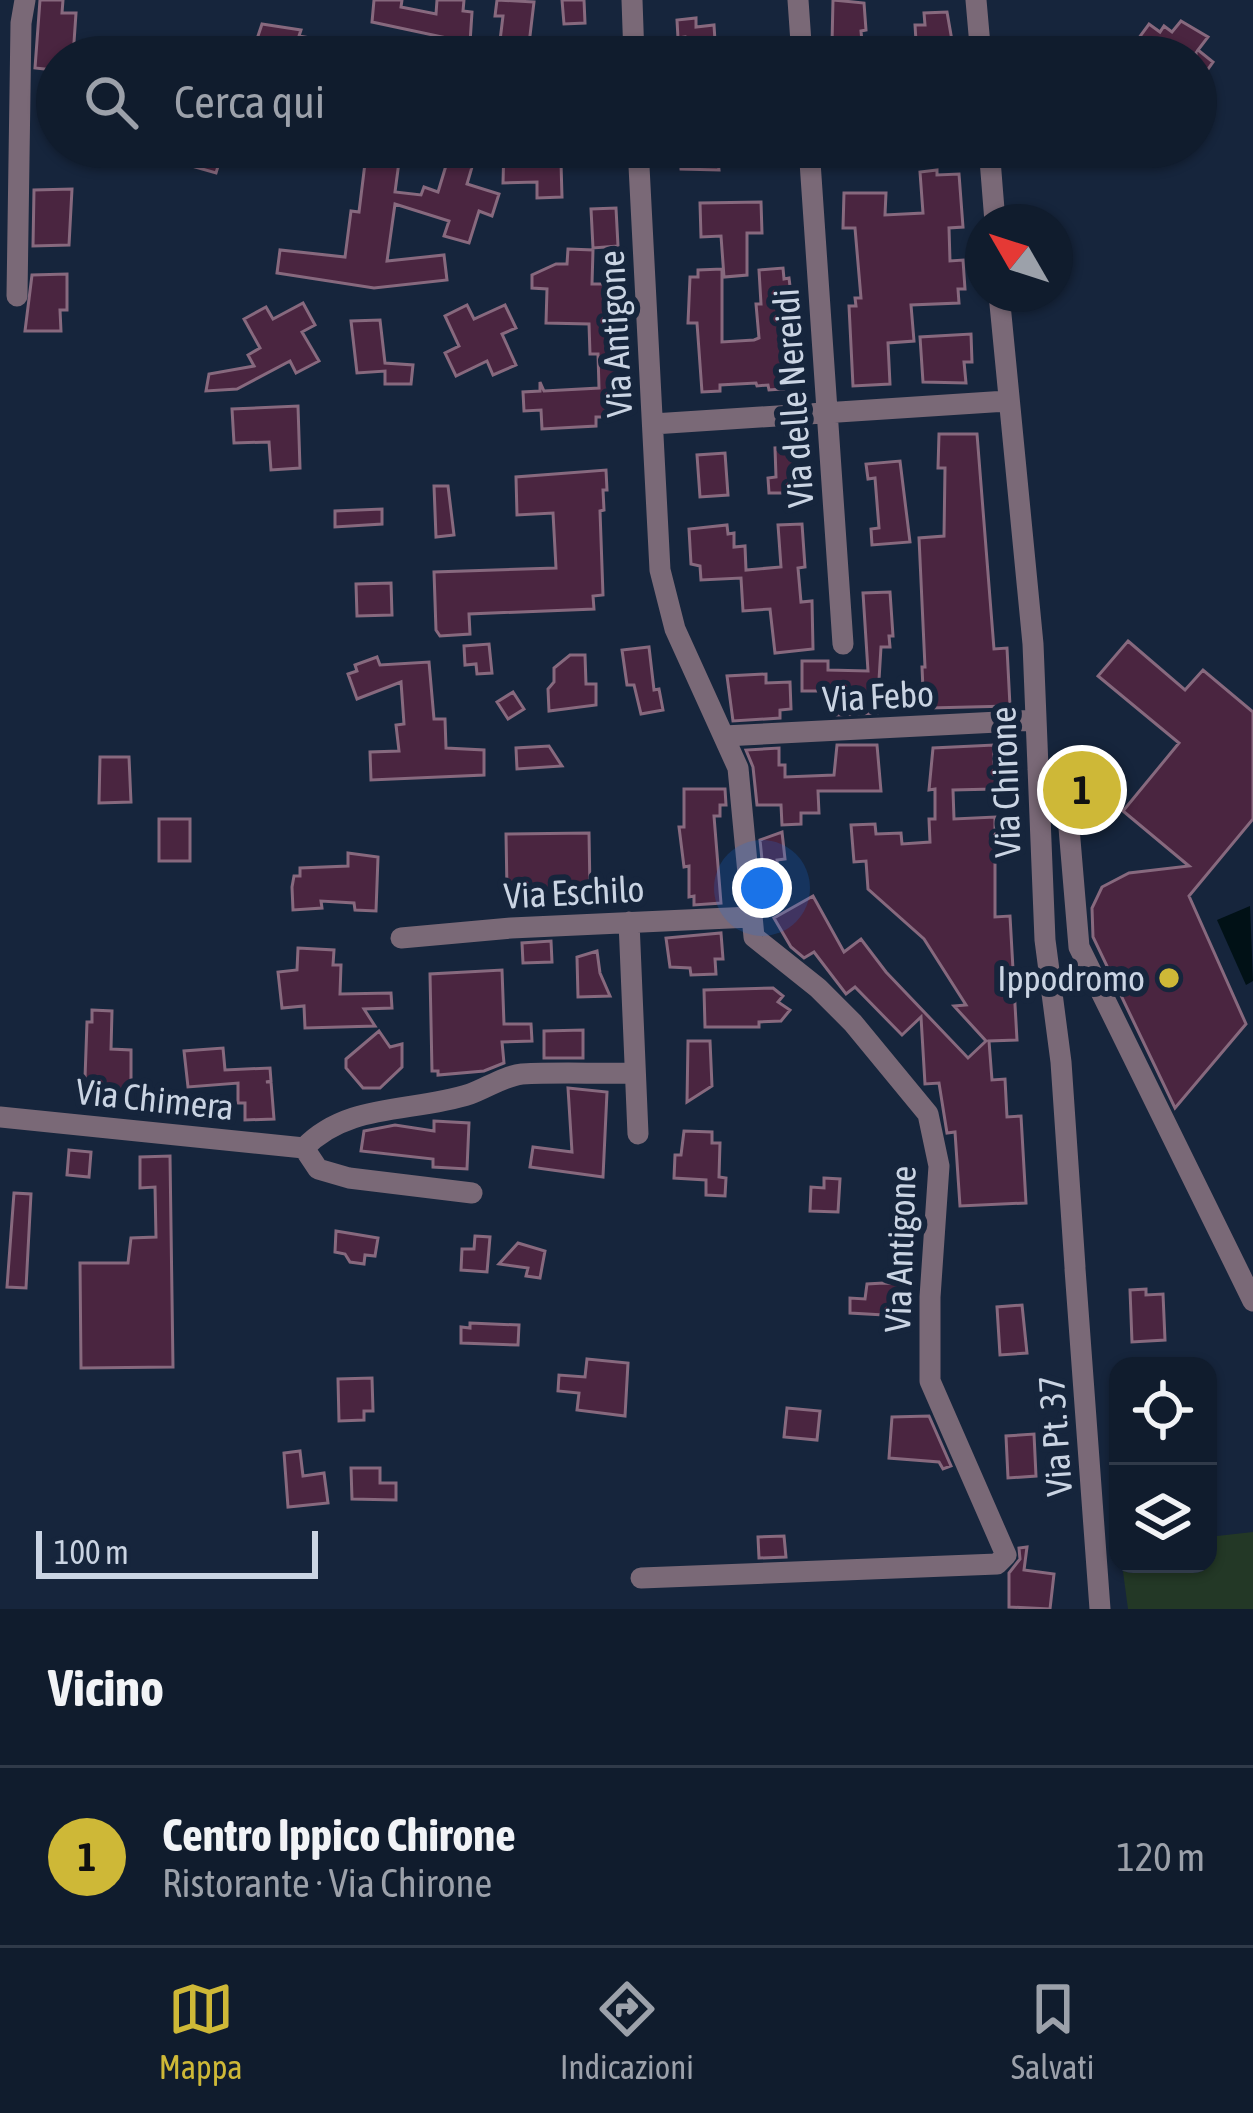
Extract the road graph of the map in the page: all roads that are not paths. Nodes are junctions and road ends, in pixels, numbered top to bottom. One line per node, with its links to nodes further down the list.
1 (25, 0): 12 (street)
2 (632, 0): 5 (street)
3 (798, 0): 6 (street)
4 (976, 0): 7 (street)
5 (633, 36)
6 (801, 36)
7 (979, 36)
8 (639, 168): 16 (street, Via Antigone)
9 (811, 168): 15 (street, Via delle Nereidi)
10 (991, 168): 11 (street)
11 (994, 204)
12 (17, 296)
13 (1000, 312): 14 (street, Via Chirone)
14 (1007, 401): 15 (street); 18 (street, Via Chirone)
15 (828, 412): 16 (street); 17 (street, Via delle Nereidi)
16 (653, 424): 19 (street, Via Antigone)
17 (843, 644)
18 (1036, 720): 19 (street, Via Febo); 20 (street, Via Chirone)
19 (724, 736): 21 (street, Via Antigone)
20 (1038, 769): 29 (street, Via Chirone); 30 (street)
21 (751, 917): 22 (street, Via Eschilo); 31 (street, Via Antigone)
22 (629, 922): 23 (street, Via Eschilo); 24 (street)
23 (401, 938)
24 (635, 1073): 26 (street); 27 (street)
25 (0, 1117): 27 (street, Via Chimera)
26 (638, 1134)
27 (304, 1148): 28 (street)
28 (472, 1193)
29 (1075, 1268): 32 (street, Via Pt. 37)
30 (1253, 1301)
31 (641, 1578)
32 (1100, 1606)

